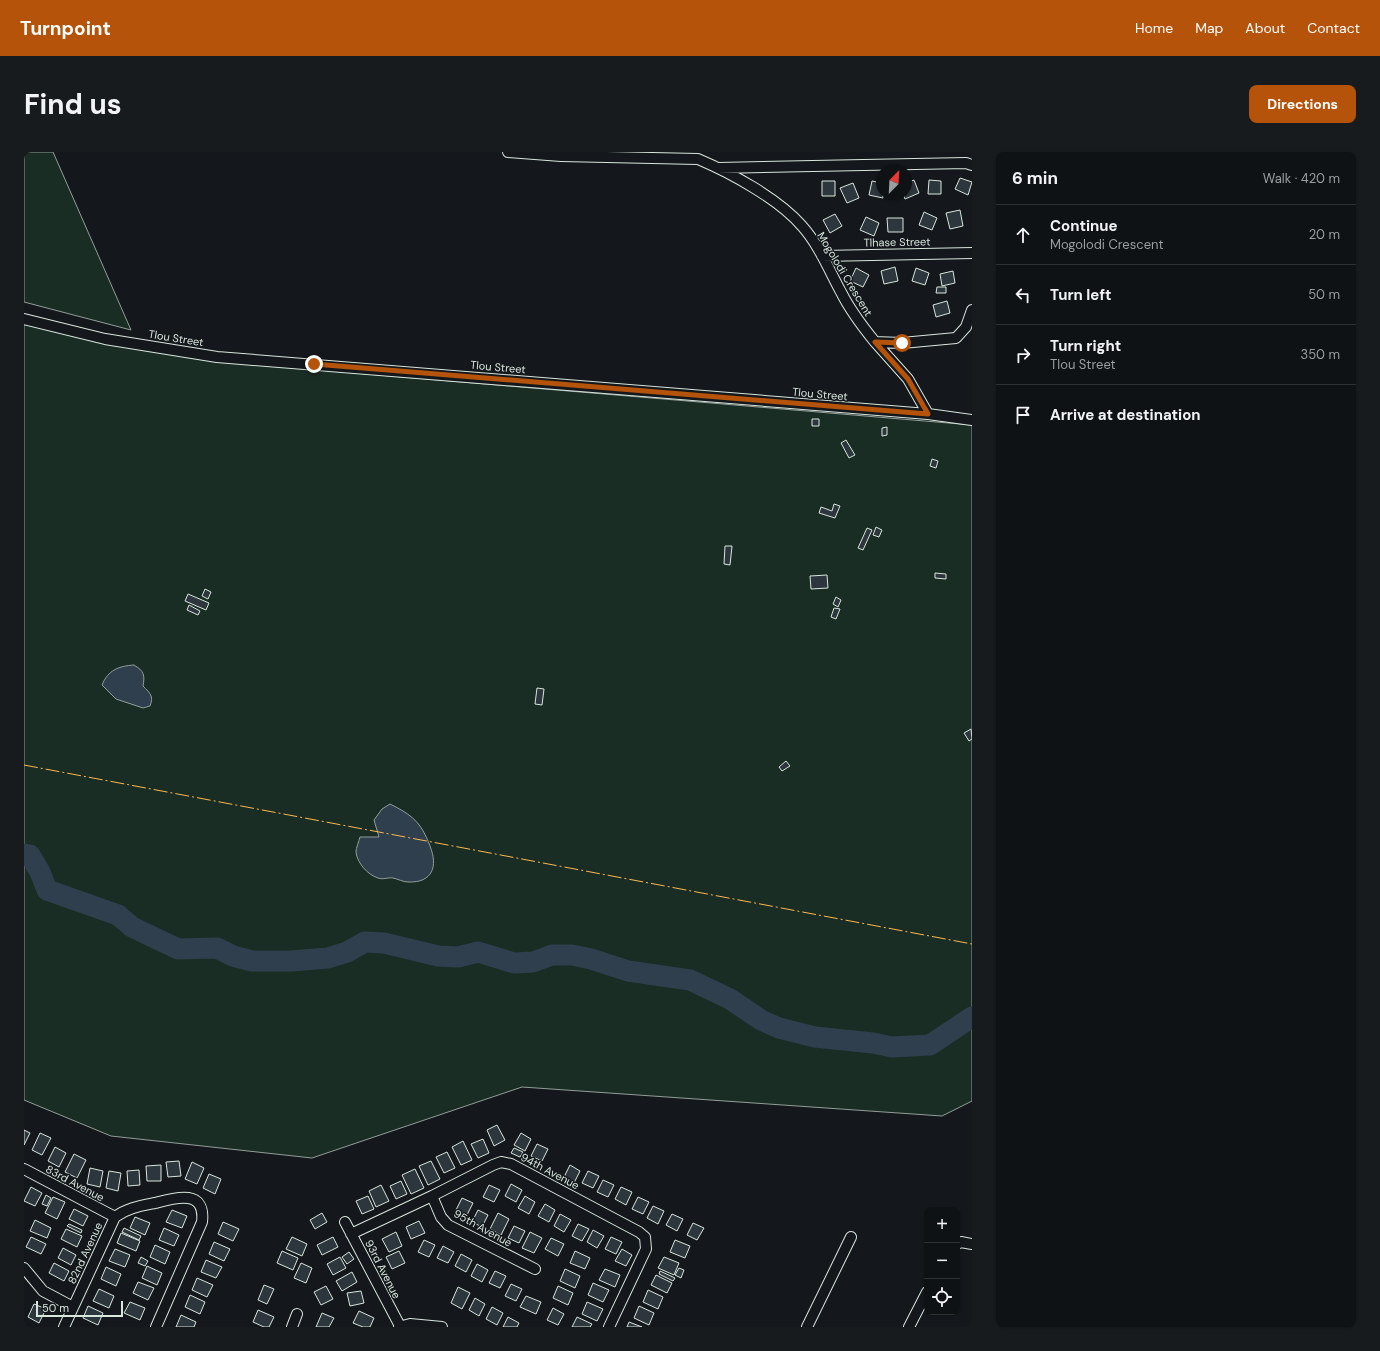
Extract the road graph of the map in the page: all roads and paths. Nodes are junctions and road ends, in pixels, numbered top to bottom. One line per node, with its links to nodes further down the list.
1 (508, 152): 2 (street)
2 (698, 156): 4 (street, Mogolodi Crescent)
3 (972, 165): 4 (street, Mogolodi Crescent)
4 (718, 168): 6 (street, Mogolodi Crescent)
5 (972, 253): 6 (street, Tlhase Street)
6 (822, 256): 9 (street, Mogolodi Crescent)
7 (972, 310): 9 (street)
8 (24, 319): 10 (street, Tlou Street)
9 (875, 342): 10 (street, Mogolodi Crescent)
10 (928, 414): 11 (street, Tlou Street)
11 (972, 420)
12 (24, 1169): 14 (street, 83rd Avenue)
13 (432, 1196): 16 (street, 94th Avenue); 21 (street, 95th Avenue); 30 (street, 94th Avenue)
14 (115, 1217): 23 (street, 82nd Avenue); 26 (street, 82nd Avenue)
15 (345, 1222): 16 (street, 93rd Avenue)
16 (351, 1234): 28 (street, 93rd Avenue)
17 (851, 1237): 31 (street)
18 (959, 1243): 19 (street)
19 (972, 1244)
20 (24, 1268): 23 (street)
21 (535, 1270)
22 (924, 1298): 32 (street)
23 (73, 1307): 25 (street, 82nd Avenue)
24 (297, 1314): 27 (street)
25 (64, 1327)
26 (156, 1327)
27 (292, 1327)
28 (399, 1327): 29 (street)
29 (442, 1327)
30 (609, 1327)
31 (807, 1327)
32 (909, 1327)

